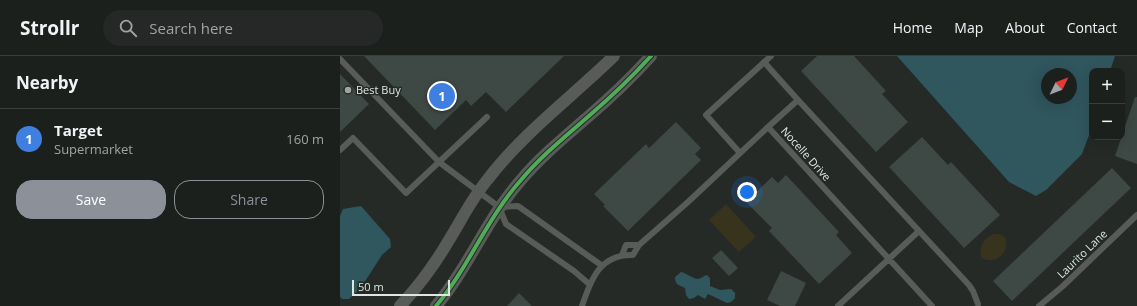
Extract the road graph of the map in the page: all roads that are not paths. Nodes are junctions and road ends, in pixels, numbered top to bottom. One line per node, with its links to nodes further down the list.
1 (614, 56): 12 (street)
2 (651, 56): 13 (street)
3 (771, 56): 5 (lane)
4 (340, 59): 11 (lane)
5 (764, 62): 6 (lane); 10 (lane)
6 (798, 100): 8 (lane); 15 (lane)
7 (487, 117): 11 (lane)
8 (768, 128): 10 (lane, Nocelle Drive); 18 (lane, Nocelle Drive)
9 (340, 150): 11 (lane)
10 (740, 153): 16 (lane, Nocelle Drive)
11 (439, 162): 12 (lane)
12 (479, 191): 13 (lane); 22 (street)
13 (500, 207): 19 (lane); 20 (lane); 23 (street)
14 (1137, 215): 27 (lane, Laurito Lane)
15 (919, 231): 18 (lane); 21 (lane)
16 (639, 245): 17 (lane, Nocelle Drive); 17 (lane, Nocelle Drive)
17 (622, 255): 19 (lane, Nocelle Drive)
18 (889, 259): 25 (lane); 26 (lane, Nocelle Drive)
19 (602, 265): 20 (lane, Nocelle Drive)
20 (589, 284): 24 (lane, Nocelle Drive)
21 (978, 305)
22 (400, 306)
23 (436, 306)
24 (582, 306)
25 (838, 306)
26 (932, 306)
27 (1039, 306)

